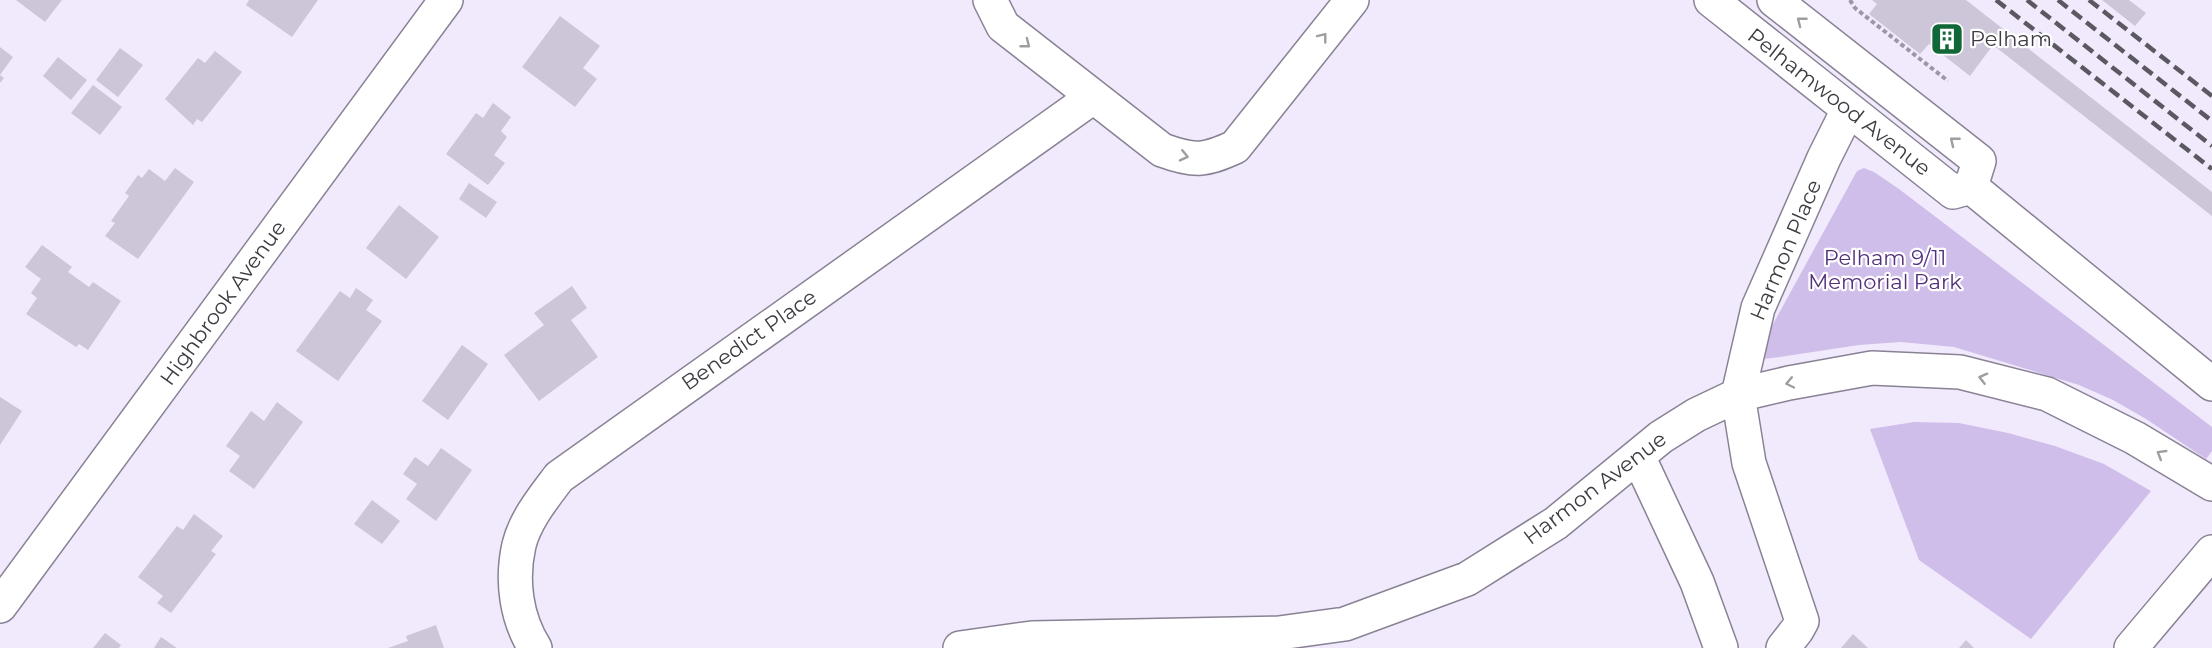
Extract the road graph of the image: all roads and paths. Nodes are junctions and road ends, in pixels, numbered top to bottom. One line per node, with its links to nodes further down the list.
1 (446, 0): 16 (street, Highbrook Avenue)
2 (990, 0): 8 (street, one-way to 8)
3 (1352, 0): 8 (street, one-way to 3)
4 (1711, 0): 9 (street, Pelhamwood Avenue)
5 (1774, 0): 10 (street, Pelhamwood Avenue, one-way to 5)
6 (1850, 0): 7 (path)
7 (1948, 81)
8 (1093, 97): 17 (street, Benedict Place)
9 (1848, 110): 10 (street, Pelhamwood Avenue); 12 (street, Harmon Place)
10 (1971, 187): 11 (street)
11 (2212, 384)
12 (1738, 395): 13 (street, Harmon Avenue); 14 (street, Harmon Avenue, one-way to 12); 20 (street)
13 (1638, 456): 18 (street, Harmon Avenue); 19 (street)
14 (2212, 484)
15 (2212, 552): 21 (street)
16 (0, 606)
17 (535, 648)
18 (960, 648)
19 (1721, 648)
20 (1783, 648)
21 (2131, 648)

